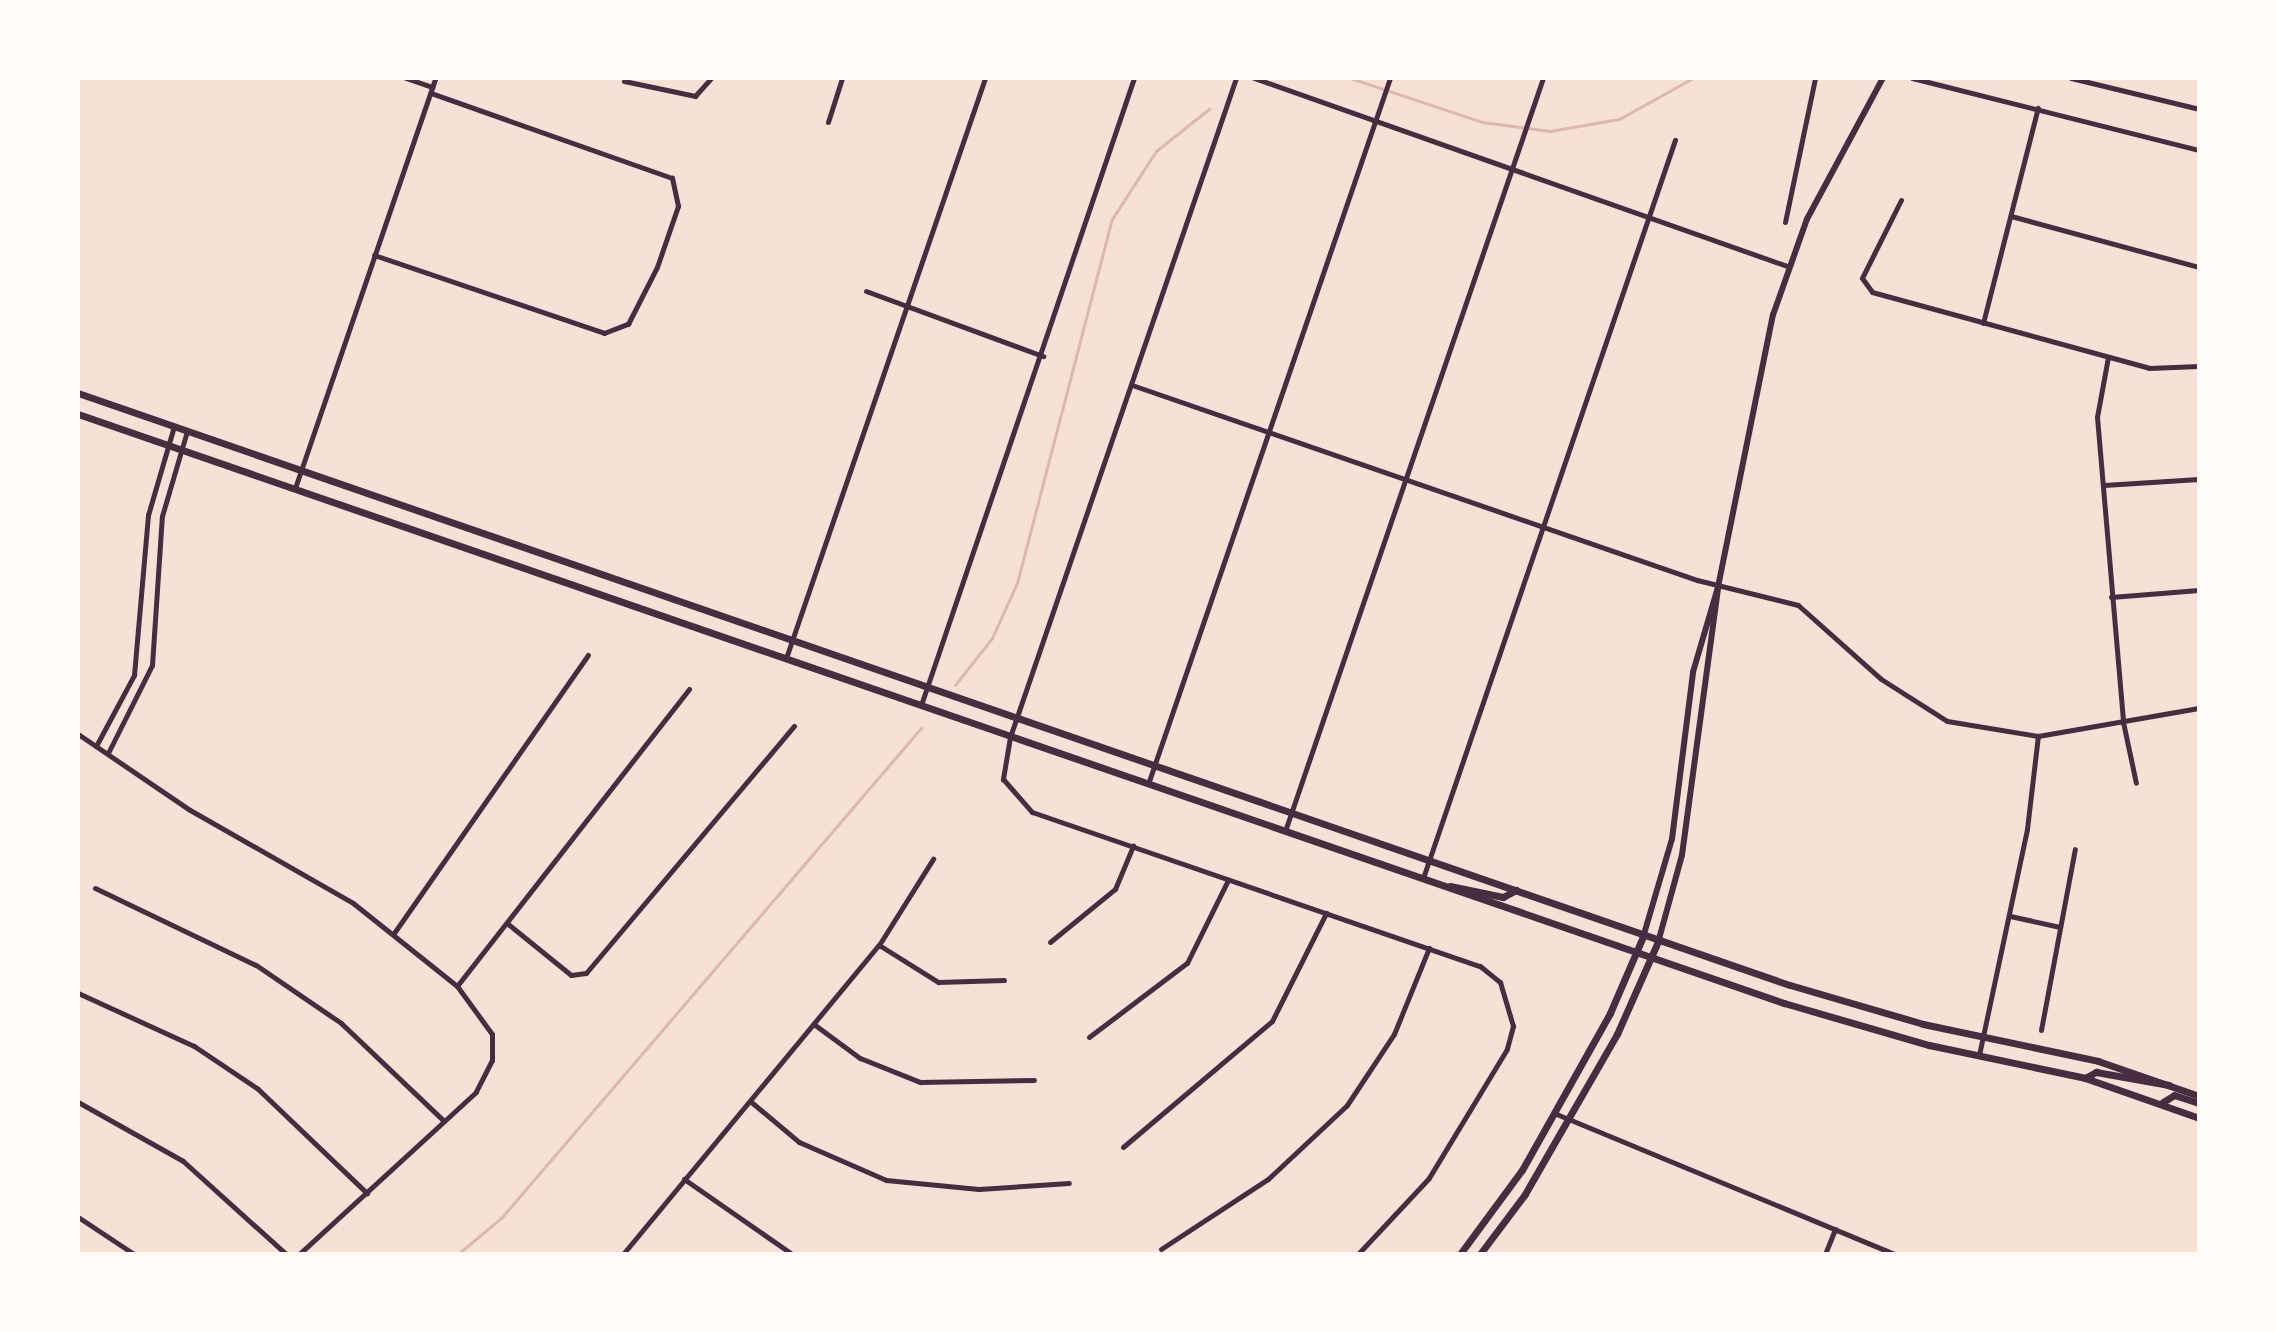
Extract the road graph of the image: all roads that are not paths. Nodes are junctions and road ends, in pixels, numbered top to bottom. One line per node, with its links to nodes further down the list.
1 (406, 78): 18 (street)
2 (435, 78): 18 (street)
3 (711, 78): 16 (street)
4 (842, 78): 22 (street)
5 (985, 78): 34 (street)
6 (1134, 78): 36 (street)
7 (1236, 78): 39 (street)
8 (1254, 78): 21 (street)
9 (1390, 78): 21 (street)
10 (1543, 78): 25 (street)
11 (1815, 78): 29 (street)
12 (1883, 78): 31 (street)
13 (1912, 78): 17 (street)
14 (1949, 78): 17 (street)
15 (2071, 78): 20 (street)
16 (624, 81)
17 (1945, 87): 19 (street)
18 (431, 90): 30 (street); 30 (street)
19 (2038, 108): 24 (street); 28 (street)
20 (2199, 109)
21 (1375, 119): 25 (street); 44 (street)
22 (828, 122)
23 (1675, 140): 27 (street)
24 (2199, 150)
25 (1512, 166): 27 (street); 49 (street)
26 (1901, 200): 35 (street)
27 (1650, 212): 31 (street); 52 (street)
28 (2011, 216): 32 (street); 35 (street)
29 (1785, 222)
30 (374, 255): 47 (street)
31 (1787, 266): 53 (street)
32 (2199, 267)
33 (866, 291): 34 (street)
34 (904, 308): 36 (street); 58 (street)
35 (1983, 323): 37 (street)
36 (1043, 356): 63 (street)
37 (2108, 357): 38 (street); 50 (street)
38 (2199, 366)
39 (1132, 385): 44 (street); 67 (street)
40 (78, 393): 42 (main road)
41 (78, 414): 45 (main road)
42 (174, 426): 43 (main road); 45 (street)
43 (187, 431): 46 (street); 47 (main road)
44 (1267, 432): 49 (street); 77 (street)
45 (167, 444): 46 (main road); 75 (street)
46 (181, 449): 51 (main road); 76 (street)
47 (300, 470): 51 (street); 58 (main road)
48 (2199, 479): 50 (street)
49 (1406, 480): 52 (street); 80 (street)
50 (2104, 485): 55 (street)
51 (295, 488): 62 (main road)
52 (1543, 527): 53 (street); 85 (street)
53 (1718, 587): 56 (street); 57 (street); 73 (street)
54 (2199, 590): 55 (street)
55 (2111, 597): 68 (street)
56 (1703, 627): 57 (street); 59 (street)
57 (1716, 630): 61 (street)
58 (791, 641): 62 (street); 63 (main road)
59 (1697, 654): 61 (street); 70 (street)
60 (588, 655): 95 (street)
61 (1711, 657): 71 (street)
62 (785, 659): 65 (main road)
63 (928, 687): 65 (street); 67 (main road)
64 (689, 689): 93 (street)
65 (920, 706): 74 (main road)
66 (2199, 708): 68 (street)
67 (1016, 719): 74 (street); 77 (main road)
68 (2123, 722): 73 (street); 78 (street)
69 (794, 726): 93 (street)
70 (1684, 728): 71 (street); 96 (street)
71 (1697, 729): 97 (street)
72 (78, 734): 75 (street)
73 (2038, 736): 92 (street)
74 (1010, 737): 79 (main road); 82 (street)
75 (96, 746): 76 (street)
76 (108, 753): 95 (street)
77 (1154, 766): 79 (street); 80 (main road)
78 (2136, 783)
79 (1148, 784): 81 (main road)
80 (1291, 813): 81 (street); 85 (main road)
81 (1285, 831): 86 (main road)
82 (1133, 846): 87 (street); 98 (street)
83 (2075, 849): 94 (street)
84 (933, 859): 99 (street)
85 (1429, 860): 86 (street); 90 (main road)
86 (1423, 878): 88 (main road)
87 (1228, 880): 91 (street); 109 (street)
88 (1444, 886): 90 (main road); 101 (main road)
89 (95, 888): 122 (street)
90 (1516, 890): 96 (main road)
91 (1326, 913): 100 (street); 123 (street)
92 (2010, 916): 94 (street); 108 (street)
93 (508, 924): 104 (street)
94 (2060, 927): 107 (street)
95 (394, 933): 104 (street)
96 (1644, 934): 97 (main road); 101 (main road)
97 (1659, 939): 102 (main road); 108 (main road)
98 (1050, 942)
99 (879, 945): 103 (street); 106 (street)
100 (1429, 948): 129 (street); 135 (street)
101 (1638, 951): 102 (main road); 119 (main road)
102 (1653, 956): 110 (main road); 121 (main road)
103 (1004, 980)
104 (457, 986): 122 (street)
105 (78, 993): 126 (street)
106 (815, 1025): 112 (street); 115 (street)
107 (2041, 1030)
108 (1987, 1036): 110 (street); 113 (main road)
109 (1089, 1037)
110 (1979, 1055): 111 (main road)
111 (2085, 1078): 113 (main road); 117 (main road)
112 (1034, 1080)
113 (2171, 1085): 114 (main road)
114 (2199, 1096)
115 (750, 1101): 124 (street); 125 (street)
116 (78, 1102): 131 (street)
117 (2163, 1102): 118 (main road); 120 (main road)
118 (2199, 1103)
119 (1554, 1113): 121 (street); 136 (main road)
120 (2199, 1118)
121 (1568, 1120): 128 (street); 137 (main road)
122 (444, 1121): 126 (street)
123 (1123, 1147)
124 (684, 1179): 133 (street); 134 (street)
125 (1069, 1183)
126 (367, 1193): 132 (street)
127 (78, 1217): 130 (street)
128 (1835, 1229): 138 (street); 139 (street)
129 (1161, 1249)
130 (134, 1254)
131 (286, 1254)
132 (299, 1254)
133 (623, 1254)
134 (792, 1254)
135 (1358, 1254)
136 (1460, 1254)
137 (1480, 1254)
138 (1825, 1254)
139 (1894, 1254)

